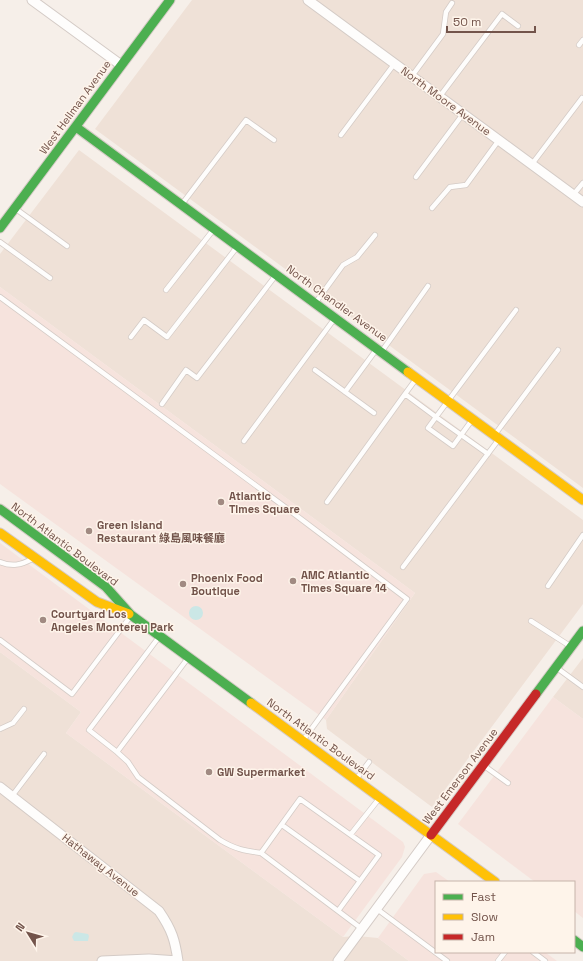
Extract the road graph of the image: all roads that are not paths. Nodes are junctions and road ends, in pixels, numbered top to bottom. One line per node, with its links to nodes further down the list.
1 (32, 0): 9 (street)
2 (170, 0): 9 (street, West Hellman Avenue)
3 (308, 0): 8 (street, North Moore Avenue)
4 (452, 3): 10 (lane)
5 (518, 26): 11 (lane)
6 (583, 40): 7 (lane)
7 (579, 45)
8 (395, 63): 10 (street, North Moore Avenue); 15 (lane)
9 (121, 65): 14 (street, West Hellman Avenue)
10 (412, 76): 11 (street, North Moore Avenue)
11 (440, 96): 13 (street, North Moore Avenue)
12 (582, 98): 18 (lane)
13 (463, 114): 17 (street, North Moore Avenue); 19 (lane)
14 (76, 127): 23 (street, North Chandler Avenue); 24 (street, West Hellman Avenue)
15 (341, 134)
16 (274, 140): 23 (lane)
17 (499, 140): 18 (street, North Moore Avenue); 25 (lane)
18 (532, 164): 21 (street, North Moore Avenue)
19 (416, 177)
20 (583, 183): 21 (lane)
21 (574, 195): 22 (street, North Moore Avenue)
22 (583, 202)
23 (182, 204): 27 (street, North Chandler Avenue)
24 (15, 208): 26 (street, West Hellman Avenue); 31 (lane)
25 (432, 208)
26 (0, 228)
27 (215, 228): 30 (street, North Chandler Avenue); 35 (lane)
28 (375, 235): 37 (lane)
29 (0, 242): 33 (lane)
30 (238, 245): 32 (street, North Chandler Avenue); 40 (lane)
31 (67, 246)
32 (277, 274): 37 (street, North Chandler Avenue); 48 (lane)
33 (50, 278)
34 (428, 286): 41 (lane)
35 (166, 290)
36 (0, 298): 76 (lane)
37 (316, 302): 39 (street, North Chandler Avenue)
38 (516, 310): 47 (lane)
39 (336, 317): 41 (street, North Chandler Avenue); 54 (lane)
40 (131, 338)
41 (380, 350): 44 (street, North Chandler Avenue); 45 (lane)
42 (558, 350): 53 (lane)
43 (315, 370): 45 (lane)
44 (417, 377): 46 (lane); 47 (street, North Chandler Avenue)
45 (345, 392): 49 (lane)
46 (405, 394): 50 (lane); 57 (lane)
47 (449, 401): 50 (lane); 51 (street, North Chandler Avenue)
48 (162, 404)
49 (374, 413)
50 (436, 417): 52 (lane); 52 (lane)
51 (473, 418): 52 (lane); 53 (street, North Chandler Avenue)
52 (461, 434): 55 (lane)
53 (497, 436): 55 (lane); 56 (street, North Chandler Avenue)
54 (244, 441)
55 (488, 454): 63 (lane)
56 (583, 500)
57 (327, 502)
58 (0, 510): 65 (street, North Atlantic Boulevard)
59 (0, 533): 61 (street, North Atlantic Boulevard)
60 (583, 535): 64 (lane)
61 (34, 557): 62 (lane); 65 (street, North Atlantic Boulevard)
62 (0, 562)
63 (403, 567)
64 (548, 586)
65 (131, 615): 68 (street, North Atlantic Boulevard); 69 (lane)
66 (531, 621): 70 (lane)
67 (583, 631): 70 (street, West Emerson Avenue)
68 (160, 636): 71 (street, North Atlantic Boulevard); 77 (lane)
69 (0, 640)
70 (571, 647): 72 (street, West Emerson Avenue)
71 (189, 656): 76 (street, North Atlantic Boulevard); 77 (lane)
72 (556, 667): 73 (lane); 80 (street, West Emerson Avenue)
73 (583, 687)
74 (24, 709): 75 (lane)
75 (0, 729)
76 (303, 741): 81 (street, North Atlantic Boulevard)
77 (118, 752): 89 (lane)
78 (44, 754): 84 (lane)
79 (369, 762): 81 (lane)
80 (482, 765): 82 (lane); 88 (street, West Emerson Avenue)
81 (356, 779): 85 (street, North Atlantic Boulevard)
82 (508, 783)
83 (0, 787): 84 (street, Hathaway Avenue)
84 (12, 796): 102 (street, Hathaway Avenue)
85 (380, 797): 87 (lane); 88 (street, North Atlantic Boulevard)
86 (282, 825): 87 (lane); 89 (lane); 90 (lane)
87 (351, 834): 90 (lane)
88 (431, 835): 91 (street, North Atlantic Boulevard); 92 (street, West Emerson Avenue)
89 (261, 853): 93 (lane)
90 (360, 881): 93 (lane)
91 (494, 881)
92 (377, 909): 94 (street, West Emerson Avenue); 97 (lane)
93 (338, 911): 94 (lane)
94 (359, 932): 103 (street, West Emerson Avenue)
95 (575, 941): 96 (street)
96 (583, 947)
97 (435, 952)
98 (436, 953): 104 (lane)
99 (504, 953): 105 (lane)
100 (534, 953): 106 (lane)
101 (102, 961): 102 (street)
102 (178, 961)
103 (338, 961)
104 (447, 961)
105 (498, 961)
106 (545, 961)

